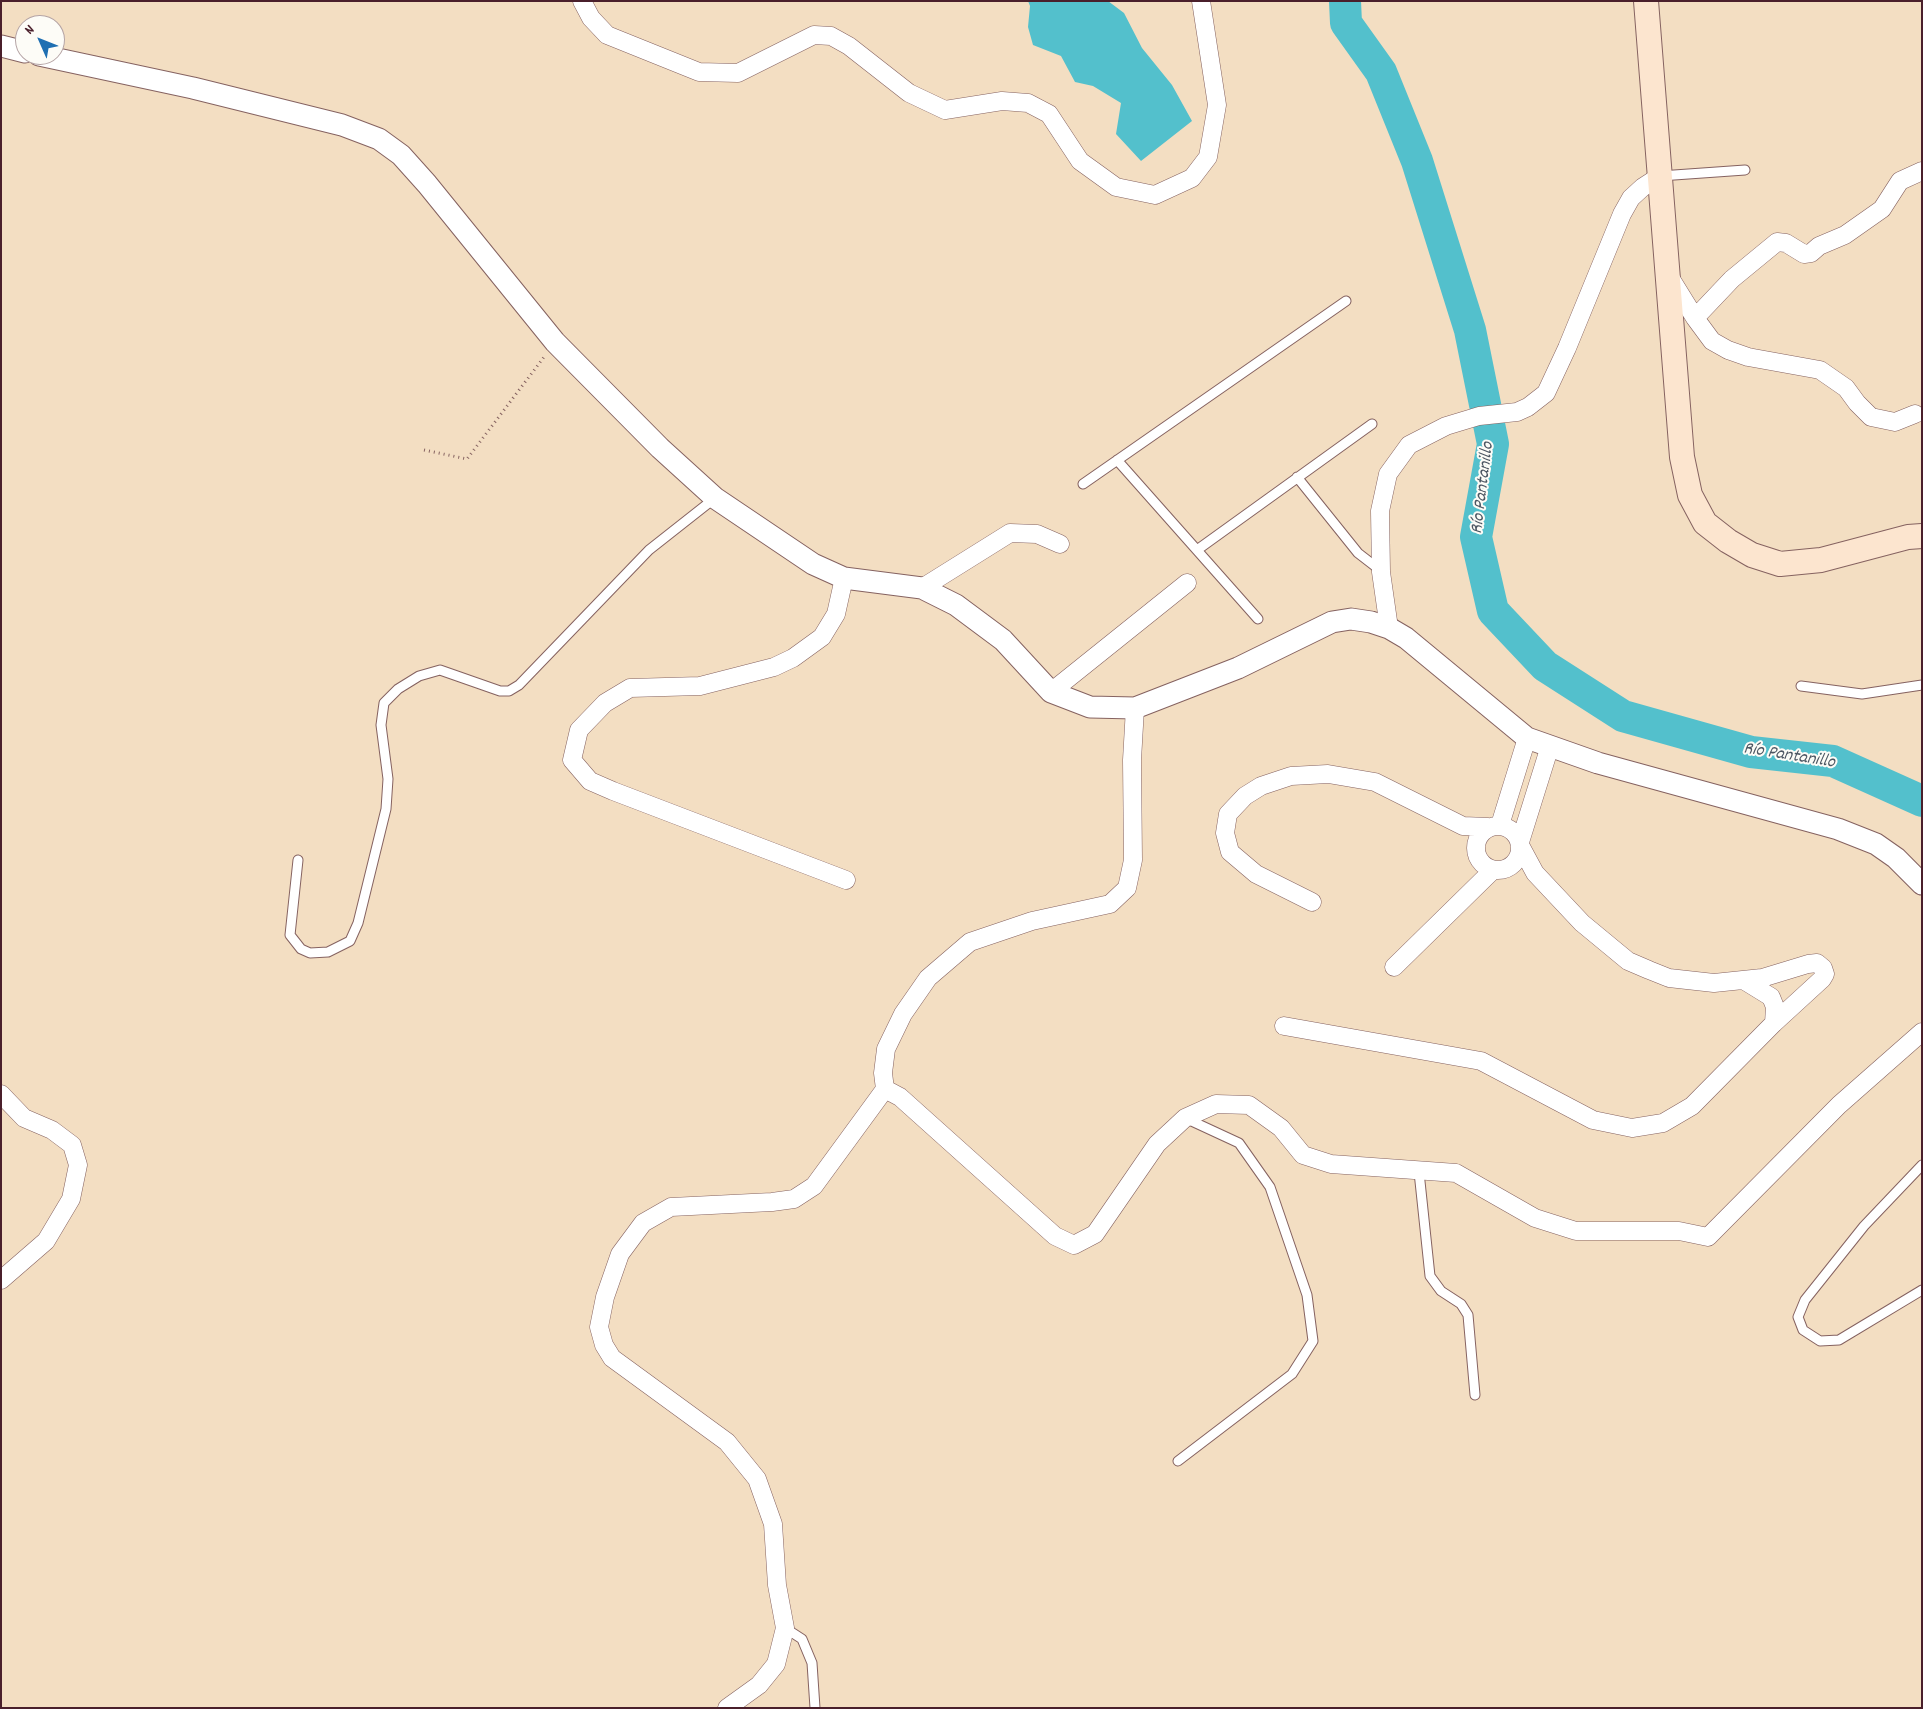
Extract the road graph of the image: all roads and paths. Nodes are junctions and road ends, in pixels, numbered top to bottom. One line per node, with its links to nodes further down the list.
1 (582, 1): 2 (street)
2 (1201, 1)
3 (1646, 1): 9 (main road)
4 (1, 46): 5 (street)
5 (15, 50)
6 (65, 61): 13 (street)
7 (1745, 170): 9 (lane)
8 (1922, 171): 12 (street)
9 (1660, 176): 10 (main road); 24 (street)
10 (1668, 274): 12 (street); 21 (main road)
11 (1346, 301): 17 (lane)
12 (1695, 318): 14 (street)
13 (555, 342): 16 (path); 20 (street)
14 (1915, 414)
15 (1372, 424): 18 (lane)
16 (424, 450)
17 (1117, 460): 19 (lane); 23 (lane)
18 (1297, 478): 23 (lane); 24 (lane)
19 (1083, 484)
20 (715, 498): 25 (street); 39 (lane)
21 (1922, 536)
22 (1060, 544): 27 (street)
23 (1197, 550): 28 (lane)
24 (1382, 572): 29 (street)
25 (844, 578): 27 (street); 42 (street)
26 (1187, 584): 32 (street)
27 (922, 588): 32 (street)
28 (1258, 619)
29 (1389, 628): 33 (street); 34 (street)
30 (1801, 686): 31 (lane)
31 (1922, 686)
32 (1051, 692): 33 (street)
33 (1135, 708): 50 (street)
34 (1527, 738): 35 (street); 37 (street)
35 (1550, 746): 38 (street); 43 (street)
36 (1462, 826): 37 (street); 40 (street); 44 (street)
37 (1494, 826): 38 (street); 40 (street)
38 (1520, 844): 40 (street); 41 (street)
39 (298, 860)
40 (1487, 864): 41 (street); 45 (street)
41 (1535, 873): 46 (street)
42 (846, 880)
43 (1922, 884)
44 (1312, 902)
45 (1394, 967)
46 (1745, 981): 47 (street); 47 (street)
47 (1774, 1023): 48 (street)
48 (1284, 1026)
49 (1922, 1032): 54 (street)
50 (885, 1089): 52 (street); 59 (street)
51 (1, 1094): 55 (street)
52 (1185, 1118): 54 (street); 58 (lane)
53 (1922, 1166): 56 (lane)
54 (1419, 1172): 57 (lane)
55 (1, 1280)
56 (1922, 1290)
57 (1475, 1395)
58 (1178, 1461)
59 (785, 1628): 60 (street); 61 (lane)
60 (727, 1708)
61 (815, 1708)

